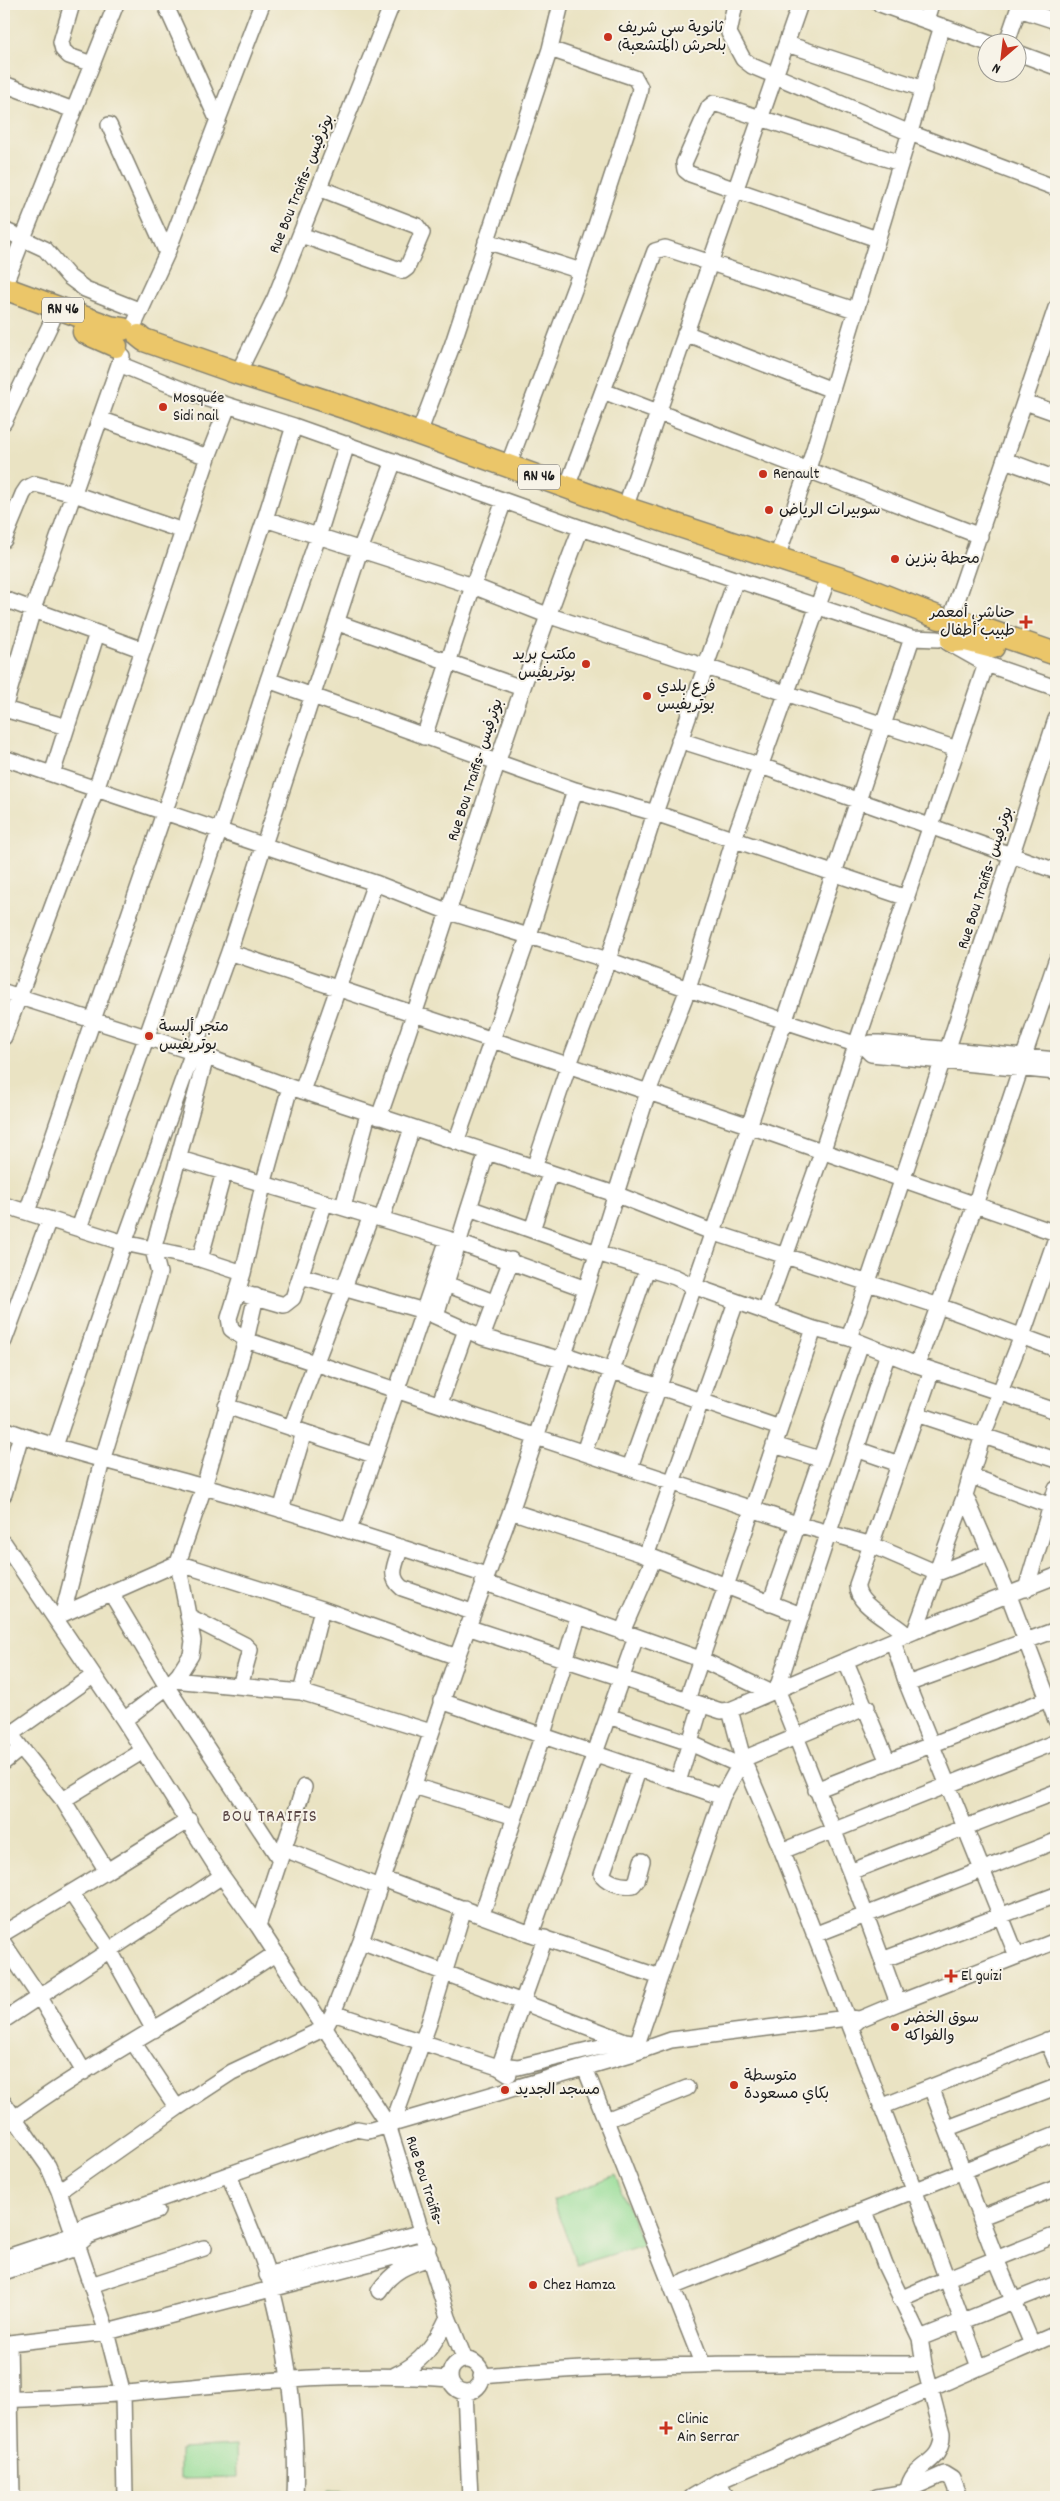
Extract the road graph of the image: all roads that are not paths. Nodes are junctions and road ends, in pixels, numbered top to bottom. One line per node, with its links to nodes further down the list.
1 (72, 4): 20 (street)
2 (116, 4): 20 (street)
3 (165, 4): 27 (street)
4 (262, 4): 27 (street)
5 (392, 4): 31 (street, Rue Bou Traifis- بوترفيس)
6 (561, 4): 18 (street)
7 (735, 4): 22 (street)
8 (800, 4): 17 (street)
9 (880, 4): 12 (street)
10 (931, 4): 12 (street)
11 (1019, 6): 13 (street); 15 (street)
12 (926, 20): 14 (street)
13 (1056, 21)
14 (942, 26): 16 (street); 24 (street)
15 (1010, 32)
16 (978, 39)
17 (787, 44): 22 (street); 24 (street)
18 (550, 49): 38 (street); 41 (street)
19 (1028, 57): 21 (street)
20 (92, 64): 25 (street)
21 (1056, 67)
22 (776, 76): 26 (street); 29 (street)
23 (4, 84): 25 (street)
24 (924, 90): 29 (street)
25 (73, 110): 36 (street)
26 (761, 118): 30 (street); 33 (street); 33 (street)
27 (218, 121): 39 (street)
28 (109, 125): 39 (street)
29 (910, 133): 30 (street); 32 (street)
30 (900, 164): 37 (street)
31 (319, 188): 35 (street, Rue Bou Traifis- بوترفيس); 35 (street)
32 (1056, 188)
33 (736, 191): 37 (street); 40 (street)
34 (4, 230): 36 (street)
35 (300, 235): 49 (street, Rue Bou Traifis- بوترفيس)
36 (24, 238): 42 (street); 48 (street)
37 (877, 239): 45 (street)
38 (486, 241): 41 (street); 59 (street)
39 (167, 253): 48 (street)
40 (710, 263): 45 (street); 47 (street); 51 (street)
41 (581, 271): 64 (street)
42 (4, 287): 48 (highway, RN 46)
43 (4, 301): 46 (highway, RN 46)
44 (1056, 308): 52 (street)
45 (854, 310): 50 (street)
46 (52, 321): 48 (highway, RN 46); 57 (street)
47 (685, 333): 50 (street); 54 (street)
48 (128, 340): 49 (highway, RN 46); 53 (street); 56 (street); 81 (highway, RN 46)
49 (238, 374): 59 (highway, RN 46)
50 (832, 390): 65 (street)
51 (603, 391): 54 (street); 67 (street)
52 (1025, 402): 55 (street); 62 (street)
53 (228, 406): 58 (street); 61 (street)
54 (660, 411): 65 (street); 70 (street)
55 (1056, 414)
56 (100, 419): 61 (street); 68 (street)
57 (4, 422)
58 (294, 426): 60 (street); 71 (street)
59 (419, 434): 64 (highway, RN 46)
60 (347, 444): 63 (street); 75 (street)
61 (208, 457): 73 (street)
62 (1005, 460): 66 (street); 74 (street)
63 (394, 461): 69 (street); 77 (street)
64 (508, 466): 67 (highway, RN 46)
65 (808, 468): 74 (street); 78 (street)
66 (1056, 479)
67 (567, 487): 70 (highway, RN 46)
68 (74, 494): 73 (street); 76 (street); 83 (street)
69 (504, 501): 72 (street); 80 (street)
70 (625, 508): 78 (highway, RN 46)
71 (265, 519): 75 (street); 115 (street)
72 (581, 528): 79 (street); 84 (street, Rue Bou Traifis- بوترفيس)
73 (183, 531): 89 (street)
74 (980, 536): 86 (street)
75 (318, 537): 77 (street); 95 (street)
76 (4, 540)
77 (360, 550): 80 (street); 85 (street)
78 (777, 557): 86 (highway, RN 46)
79 (736, 579): 81 (street); 93 (street)
80 (473, 586): 84 (street); 91 (street)
81 (821, 598): 86 (highway, RN 46); 88 (street); 98 (street)
82 (4, 599): 83 (street)
83 (33, 609): 87 (street); 100 (street)
84 (547, 615): 93 (street); 96 (street, Rue Bou Traifis- بوترفيس)
85 (338, 623): 91 (street); 99 (street)
86 (945, 630): 88 (street); 90 (highway, RN 46); 92 (street); 94 (highway, RN 46)
87 (97, 633): 89 (street); 103 (street)
88 (912, 638): 102 (street)
89 (143, 650): 111 (street)
90 (1056, 654)
91 (448, 662): 96 (street); 104 (street)
92 (986, 664): 97 (street); 106 (street)
93 (706, 667): 98 (street); 105 (street)
94 (1056, 667)
95 (268, 680): 99 (street); 117 (street)
96 (522, 688): 108 (street, Rue Bou Traifis- بوترفيس)
97 (1056, 688)
98 (787, 694): 102 (street); 109 (street)
99 (314, 698): 104 (street); 119 (street)
100 (4, 709): 103 (street)
101 (1056, 719): 120 (street, Rue Bou Traifis- بوترفيس)
102 (884, 724): 106 (street); 113 (street)
103 (67, 727): 110 (street)
104 (424, 737): 108 (street)
105 (679, 740): 109 (street); 114 (street)
106 (957, 750): 116 (street)
107 (4, 758): 110 (street)
108 (496, 762): 112 (street); 125 (street, Rue Bou Traifis- بوترفيس)
109 (761, 766): 113 (street); 118 (street)
110 (52, 774): 111 (street)
111 (96, 789): 115 (street); 132 (street)
112 (575, 790): 114 (street); 126 (street)
113 (859, 801): 116 (street); 122 (street)
114 (654, 812): 118 (street); 128 (street)
115 (163, 813): 117 (street); 135 (street)
116 (932, 827): 120 (street); 124 (street)
117 (219, 832): 119 (street); 137 (street)
118 (734, 839): 122 (street); 130 (street)
119 (264, 846): 123 (street); 127 (street)
120 (1012, 856): 121 (street); 141 (street, Rue Bou Traifis- بوترفيس)
121 (1056, 871)
122 (833, 874): 124 (street); 134 (street)
123 (375, 883): 125 (street); 131 (street)
124 (907, 898): 139 (street)
125 (449, 912): 126 (street); 133 (street, Rue Bou Traifis- بوترفيس)
126 (529, 935): 128 (street); 138 (street)
127 (229, 952): 131 (street); 140 (street)
128 (608, 960): 130 (street); 144 (street)
129 (1056, 961): 143 (street)
130 (688, 989): 134 (street); 147 (street)
131 (337, 990): 133 (street); 146 (street)
132 (10, 995): 135 (street); 136 (street)
133 (415, 1014): 138 (street); 148 (street, Rue Bou Traifis- بوترفيس)
134 (783, 1021): 139 (street); 149 (street)
135 (93, 1022): 137 (street); 166 (street)
136 (4, 1037)
137 (146, 1037): 140 (street); 169 (street)
138 (490, 1039): 144 (street); 151 (street)
139 (860, 1046): 141 (street); 153 (street)
140 (199, 1055): 146 (street); 154 (street); 175 (street)
141 (945, 1055): 143 (street); 158 (street, Rue Bou Traifis- بوترفيس)
142 (1056, 1060): 143 (street)
143 (1022, 1063): 145 (street); 162 (street)
144 (568, 1067): 147 (street); 155 (street)
145 (1056, 1072)
146 (296, 1089): 148 (street); 159 (street)
147 (648, 1092): 149 (street); 160 (street)
148 (373, 1115): 150 (street); 163 (street, Rue Bou Traifis- بوترفيس)
149 (750, 1126): 153 (street); 171 (street)
150 (412, 1128): 151 (street); 167 (street)
151 (456, 1142): 152 (street)
152 (487, 1152): 155 (street); 165 (street)
153 (822, 1153): 158 (street); 178 (street)
154 (180, 1159): 156 (street); 176 (street)
155 (534, 1168): 157 (street)
156 (224, 1172): 159 (street); 179 (street)
157 (550, 1174): 160 (street); 170 (street)
158 (904, 1180): 162 (street); 184 (street, Rue Bou Traifis- بوترفيس)
159 (263, 1185): 161 (street); 182 (street)
160 (615, 1194): 171 (street); 177 (street)
161 (325, 1202): 163 (street); 183 (street)
162 (975, 1205): 172 (street); 193 (street)
163 (343, 1207): 167 (street)
164 (5, 1208): 166 (street)
165 (470, 1208): 170 (street); 174 (street)
166 (27, 1212): 168 (street)
167 (376, 1217): 174 (street); 188 (street)
168 (49, 1219): 169 (street); 196 (street)
169 (79, 1228): 175 (street)
170 (532, 1230): 177 (street)
171 (712, 1232): 178 (street); 186 (street)
172 (1056, 1233)
173 (1056, 1238): 199 (street)
174 (454, 1241): 180 (street); 185 (street); 195 (street)
175 (124, 1243): 176 (street); 226 (street)
176 (153, 1250): 179 (street); 232 (street)
177 (597, 1253): 181 (street); 187 (street)
178 (785, 1257): 184 (street); 194 (street)
179 (200, 1259): 182 (street)
180 (511, 1260): 187 (street); 191 (street)
181 (647, 1268): 186 (street); 210 (street)
182 (244, 1273): 189 (street)
183 (301, 1276): 188 (street); 190 (street)
184 (869, 1283): 193 (street); 203 (street, Rue Bou Traifis- بوترفيس)
185 (446, 1284): 191 (street); 195 (street)
186 (693, 1286): 192 (street); 211 (street)
187 (586, 1288): 206 (street)
188 (344, 1289): 195 (street); 207 (street)
189 (238, 1292): 190 (street); 202 (street)
190 (256, 1296): 202 (street)
191 (496, 1302): 200 (street)
192 (736, 1302): 194 (street); 214 (street)
193 (939, 1306): 199 (street); 208 (street)
194 (764, 1312): 198 (street)
195 (430, 1313): 197 (street); 212 (street)
196 (7, 1321): 201 (street)
197 (466, 1330): 200 (street); 215 (street)
198 (814, 1330): 203 (street); 219 (street)
199 (1022, 1336): 204 (street); 213 (street)
200 (482, 1337): 206 (street)
201 (4, 1340)
202 (246, 1340): 207 (street); 216 (street)
203 (855, 1341): 205 (street); 230 (street, Rue Bou Traifis- بوترفيس)
204 (1056, 1349)
205 (888, 1353): 208 (street); 227 (street)
206 (563, 1357): 210 (street); 224 (street)
207 (317, 1364): 212 (street); 221 (street)
208 (917, 1365): 209 (street)
209 (932, 1370): 213 (street); 218 (street)
210 (611, 1372): 211 (street); 228 (street)
211 (659, 1386): 214 (street); 234 (street)
212 (397, 1390): 215 (street); 229 (street)
213 (999, 1393): 217 (street); 223 (street)
214 (700, 1400): 219 (street); 236 (street)
215 (440, 1403): 224 (street)
216 (226, 1406): 221 (street); 237 (street)
217 (1056, 1411)
218 (917, 1414): 223 (street); 233 (street)
219 (780, 1428): 225 (street)
220 (4, 1429): 222 (street)
221 (298, 1430): 229 (street); 243 (street)
222 (20, 1435): 226 (street); 239 (street)
223 (984, 1435): 231 (street); 235 (street)
224 (535, 1436): 228 (street); 244 (street)
225 (774, 1445): 230 (street); 242 (street)
226 (55, 1446): 232 (street)
227 (856, 1449): 233 (street); 247 (street)
228 (584, 1452): 234 (street)
229 (373, 1455): 246 (street)
230 (820, 1460): 245 (street, Rue Bou Traifis- بوترفيس)
231 (1056, 1460)
232 (102, 1461): 237 (street); 264 (street)
233 (899, 1464): 249 (street)
234 (630, 1467): 236 (street)
235 (971, 1476): 240 (street); 241 (street)
236 (671, 1480): 242 (street); 252 (street)
237 (204, 1487): 243 (street); 253 (street)
238 (1056, 1490): 241 (street)
239 (4, 1494)
240 (965, 1495): 251 (street); 254 (street)
241 (1050, 1506): 258 (street)
242 (752, 1509): 245 (street); 257 (street)
243 (281, 1510): 246 (street)
244 (511, 1511): 252 (street); 256 (street)
245 (797, 1524): 247 (street); 261 (street, Rue Bou Traifis- بوترفيس)
246 (349, 1530): 250 (street)
247 (829, 1531): 249 (street); 265 (street)
248 (4, 1543): 264 (street, Rue Bou Traifis-)
249 (872, 1545): 254 (street); 271 (street)
250 (401, 1547): 256 (street); 263 (street)
251 (990, 1553): 254 (street); 260 (street)
252 (650, 1557): 257 (street); 270 (street)
253 (178, 1563): 259 (street); 262 (street); 266 (street)
254 (937, 1573): 271 (street)
255 (1056, 1576): 258 (street)
256 (484, 1578): 263 (street); 267 (street)
257 (725, 1586): 261 (street); 275 (street)
258 (1026, 1589): 260 (street)
259 (112, 1593): 264 (street); 279 (street)
260 (1009, 1596): 271 (street); 272 (street)
261 (770, 1604): 265 (street)
262 (322, 1609): 273 (street); 283 (street)
263 (472, 1612): 268 (street)
264 (59, 1615): 277 (street, Rue Bou Traifis-)
265 (801, 1615): 282 (street)
266 (188, 1616): 279 (street); 281 (street)
267 (578, 1617): 270 (street); 274 (street)
268 (467, 1627): 273 (street); 274 (street)
269 (1056, 1630): 272 (street)
270 (629, 1634): 275 (street); 278 (street)
271 (905, 1635): 276 (street); 280 (street)
272 (1026, 1642): 280 (street); 284 (street)
273 (456, 1657): 285 (street)
274 (566, 1658): 278 (street); 294 (street)
275 (700, 1659): 282 (street); 286 (street)
276 (846, 1662): 282 (street); 287 (street)
277 (93, 1676): 290 (street, Rue Bou Traifis-); 292 (street)
278 (621, 1679): 286 (street); 289 (street)
279 (170, 1684): 281 (street); 290 (street); 320 (street)
280 (907, 1684): 298 (street)
281 (240, 1686): 283 (street)
282 (773, 1690): 288 (street); 295 (street)
283 (301, 1692): 293 (street)
284 (1052, 1697): 291 (street); 298 (street)
285 (442, 1701): 293 (street); 294 (street)
286 (694, 1703): 288 (street); 297 (street)
287 (866, 1707): 295 (street); 304 (street)
288 (730, 1710): 303 (street)
289 (608, 1716): 297 (street); 301 (street)
290 (124, 1720): 300 (street, Rue Bou Traifis-)
291 (1056, 1720)
292 (7, 1731): 299 (street)
293 (431, 1732): 308 (street)
294 (543, 1734): 301 (street); 314 (street)
295 (796, 1738): 303 (street); 310 (street)
296 (1056, 1742): 307 (street)
297 (690, 1743): 303 (street); 306 (street)
298 (932, 1744): 304 (street); 307 (street)
299 (21, 1748): 302 (street); 313 (street)
300 (143, 1751): 313 (street); 315 (street, Rue Bou Traifis-)
301 (596, 1754): 305 (street); 336 (street)
302 (4, 1762)
303 (741, 1762): 312 (street); 319 (street)
304 (888, 1762): 310 (street)
305 (639, 1768): 306 (street); 321 (street)
306 (678, 1782): 312 (street)
307 (949, 1784): 316 (street); 317 (street)
308 (414, 1786): 314 (street); 326 (street)
309 (304, 1787): 320 (street)
310 (816, 1790): 317 (street)
311 (1056, 1792): 316 (street)
312 (722, 1797): 345 (street)
313 (62, 1800): 323 (street)
314 (515, 1816): 330 (street)
315 (189, 1820): 323 (street); 325 (street, Rue Bou Traifis-)
316 (965, 1828): 322 (street); 324 (street)
317 (832, 1830): 319 (street); 324 (street)
318 (1056, 1841): 322 (street)
319 (782, 1851): 335 (street)
320 (281, 1853): 326 (street); 333 (street)
321 (642, 1862)
322 (982, 1870): 331 (street); 332 (street)
323 (107, 1871): 327 (street)
324 (850, 1872): 332 (street)
325 (222, 1876): 333 (street, Rue Bou Traifis-); 340 (street)
326 (381, 1883): 329 (street); 337 (street)
327 (72, 1894): 334 (street); 340 (street)
328 (1056, 1895): 331 (street)
329 (464, 1908): 330 (street); 344 (street)
330 (482, 1914): 336 (street)
331 (1001, 1915): 342 (street); 343 (street)
332 (865, 1916): 335 (street); 343 (street)
333 (258, 1926): 341 (street, Rue Bou Traifis-)
334 (4, 1933)
335 (814, 1935): 351 (street)
336 (538, 1936): 345 (street); 347 (street)
337 (362, 1941): 344 (street); 349 (street)
338 (1056, 1941): 342 (street)
339 (4, 1944): 346 (street)
340 (110, 1951): 346 (street); 353 (street)
341 (276, 1953): 352 (street, Rue Bou Traifis-); 353 (street)
342 (1017, 1956): 348 (street)
343 (882, 1960): 348 (street)
344 (445, 1974): 347 (street); 355 (street)
345 (660, 1978): 357 (street)
346 (39, 1996): 350 (street); 360 (street)
347 (522, 2002): 357 (street); 357 (street)
348 (898, 2003): 351 (street)
349 (333, 2013): 352 (street); 355 (street)
350 (4, 2020)
351 (852, 2022): 357 (street); 366 (street)
352 (325, 2028): 367 (street); 370 (street, Rue Bou Traifis-)
353 (154, 2030): 356 (street)
354 (1052, 2039): 358 (street); 362 (street)
355 (423, 2041): 361 (street); 370 (street)
356 (133, 2042): 360 (street); 367 (street)
357 (636, 2047): 359 (street)
358 (1056, 2061)
359 (585, 2068): 361 (street); 368 (street)
360 (84, 2072): 369 (street)
361 (519, 2086): 370 (street)
362 (931, 2087): 366 (street); 371 (street)
363 (1056, 2087): 371 (street)
364 (688, 2088): 368 (street)
365 (4, 2103): 369 (street)
366 (882, 2106): 377 (street)
367 (177, 2108): 376 (street)
368 (606, 2120): 392 (street)
369 (9, 2122): 376 (street)
370 (390, 2124): 374 (street); 380 (street, Rue Bou Traifis-)
371 (948, 2128): 373 (street)
372 (1056, 2134): 373 (street)
373 (964, 2172): 377 (street); 379 (street)
374 (230, 2178): 382 (street); 389 (street)
375 (1056, 2188): 379 (street)
376 (59, 2191): 382 (street)
377 (916, 2192): 378 (street); 388 (street)
378 (865, 2211): 392 (street); 394 (street)
379 (981, 2217): 386 (street)
380 (422, 2232): 384 (street, Rue Bou Traifis-); 389 (street)
381 (1056, 2235): 386 (street)
382 (76, 2238): 385 (street); 387 (street); 391 (street)
383 (204, 2248): 391 (street)
384 (429, 2253): 389 (street); 393 (street); 396 (street, Rue Bou Traifis-)
385 (4, 2258)
386 (996, 2259): 388 (street); 395 (street)
387 (4, 2272)
388 (948, 2278): 394 (street); 397 (street)
389 (270, 2282): 398 (street); 409 (street)
390 (1056, 2284): 395 (street)
391 (92, 2285): 398 (street)
392 (672, 2287): 404 (street)
393 (380, 2292)
394 (900, 2299): 400 (street)
395 (1014, 2301): 397 (street); 402 (street)
396 (448, 2317): 403 (street, Rue Bou Traifis-); 407 (street)
397 (964, 2320): 400 (street); 406 (street)
398 (108, 2332): 401 (street); 413 (street)
399 (1056, 2334): 402 (street)
400 (920, 2338): 405 (street)
401 (6, 2344): 414 (street)
402 (1032, 2344): 406 (street)
403 (465, 2360): 408 (street); 410 (street)
404 (702, 2363): 405 (street); 408 (street)
405 (924, 2364): 411 (street)
406 (979, 2367): 411 (street)
407 (393, 2376): 409 (street); 410 (street)
408 (482, 2376): 412 (street)
409 (289, 2378): 413 (street); 420 (street)
410 (450, 2379): 412 (street)
411 (930, 2390): 416 (street); 417 (street)
412 (465, 2392): 421 (street)
413 (123, 2394): 414 (street); 419 (street)
414 (8, 2400): 415 (street)
415 (8, 2440): 418 (street)
416 (720, 2481): 422 (street); 423 (street)
417 (904, 2494): 424 (street); 425 (street)
418 (9, 2495)
419 (125, 2497)
420 (295, 2497)
421 (470, 2497)
422 (692, 2497)
423 (726, 2497)
424 (877, 2497)
425 (959, 2497)

